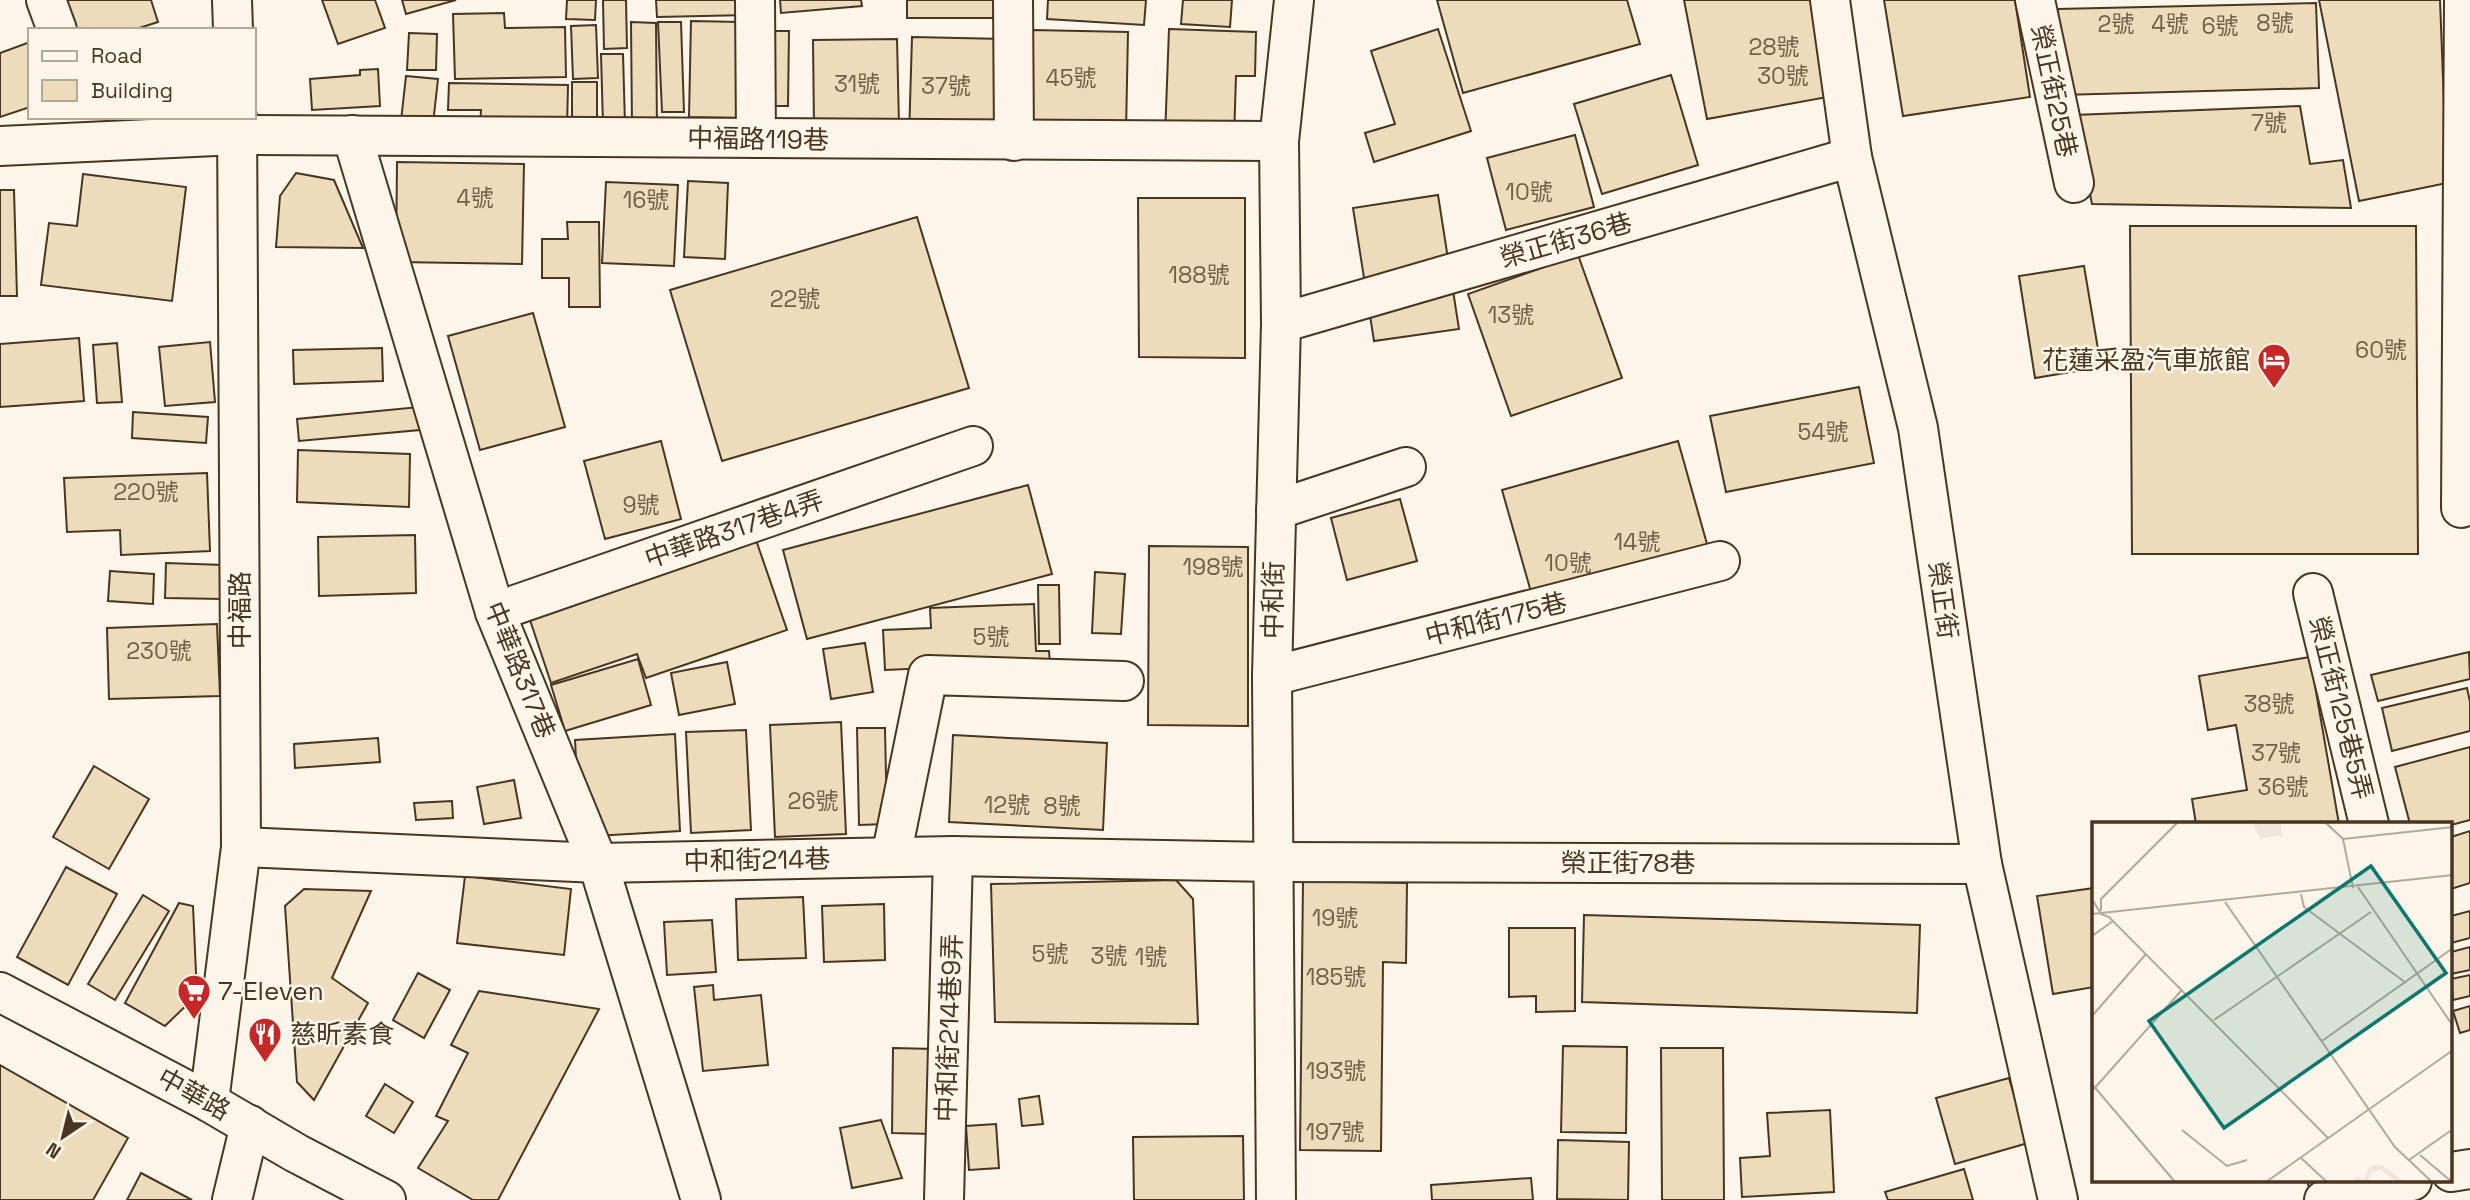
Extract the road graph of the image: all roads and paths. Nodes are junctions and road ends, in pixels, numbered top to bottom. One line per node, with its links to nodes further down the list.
1 (46, 0): 9 (street)
2 (232, 0): 10 (street)
3 (755, 0): 14 (street)
4 (1013, 0): 15 (street)
5 (1294, 0): 16 (street, 中和街)
6 (1830, 0): 18 (street, 榮正街)
7 (2035, 0): 19 (street, 榮正街25巷)
8 (2464, 0): 23 (street)
9 (56, 28)
10 (233, 28)
11 (237, 126): 12 (street, 中福路119巷); 13 (street, 中福路119巷); 31 (street, 中福路)
12 (94, 130): 17 (street, 中福路119巷)
13 (352, 135): 14 (street, 中福路119巷); 27 (street, 中華路317巷)
14 (756, 138): 15 (street, 中福路119巷)
15 (1014, 141): 16 (street, 中福路119巷)
16 (1279, 141): 20 (street, 中和街)
17 (0, 146)
18 (1852, 157): 20 (street, 榮正街36巷); 36 (street, 榮正街)
19 (2074, 183)
20 (1281, 323): 24 (street, 中和街)
21 (974, 446): 27 (street, 中華路317巷4弄)
22 (1406, 467): 24 (street)
23 (2461, 508)
24 (1276, 510): 28 (street, 中和街)
25 (1720, 561): 28 (street, 中和街175巷)
26 (2313, 593): 30 (street, 榮正街125巷5弄)
27 (495, 612): 35 (street, 中華路317巷)
28 (1272, 676): 34 (street, 中和街)
29 (1124, 681): 33 (street)
30 (2369, 822)
31 (242, 847): 35 (street, 中和街214巷); 38 (street, 中福路)
32 (953, 856): 33 (street, 中和街214巷); 34 (street, 中和街214巷); 44 (street, 中和街214巷9弄)
33 (891, 857): 35 (street, 中和街214巷)
34 (1274, 862): 36 (street, 榮正街78巷); 45 (street, 中和街)
35 (598, 863): 43 (street, 中華路317巷)
36 (1982, 864): 46 (street, 榮正街)
37 (0, 992): 38 (street, 中華路)
38 (209, 1102): 39 (street, 中華路)
39 (250, 1125): 41 (street); 42 (street, 中華路)
40 (2407, 1182): 47 (street)
41 (232, 1200)
42 (386, 1200)
43 (701, 1200)
44 (944, 1200)
45 (1276, 1200)
46 (2058, 1200)
47 (2324, 1200)

